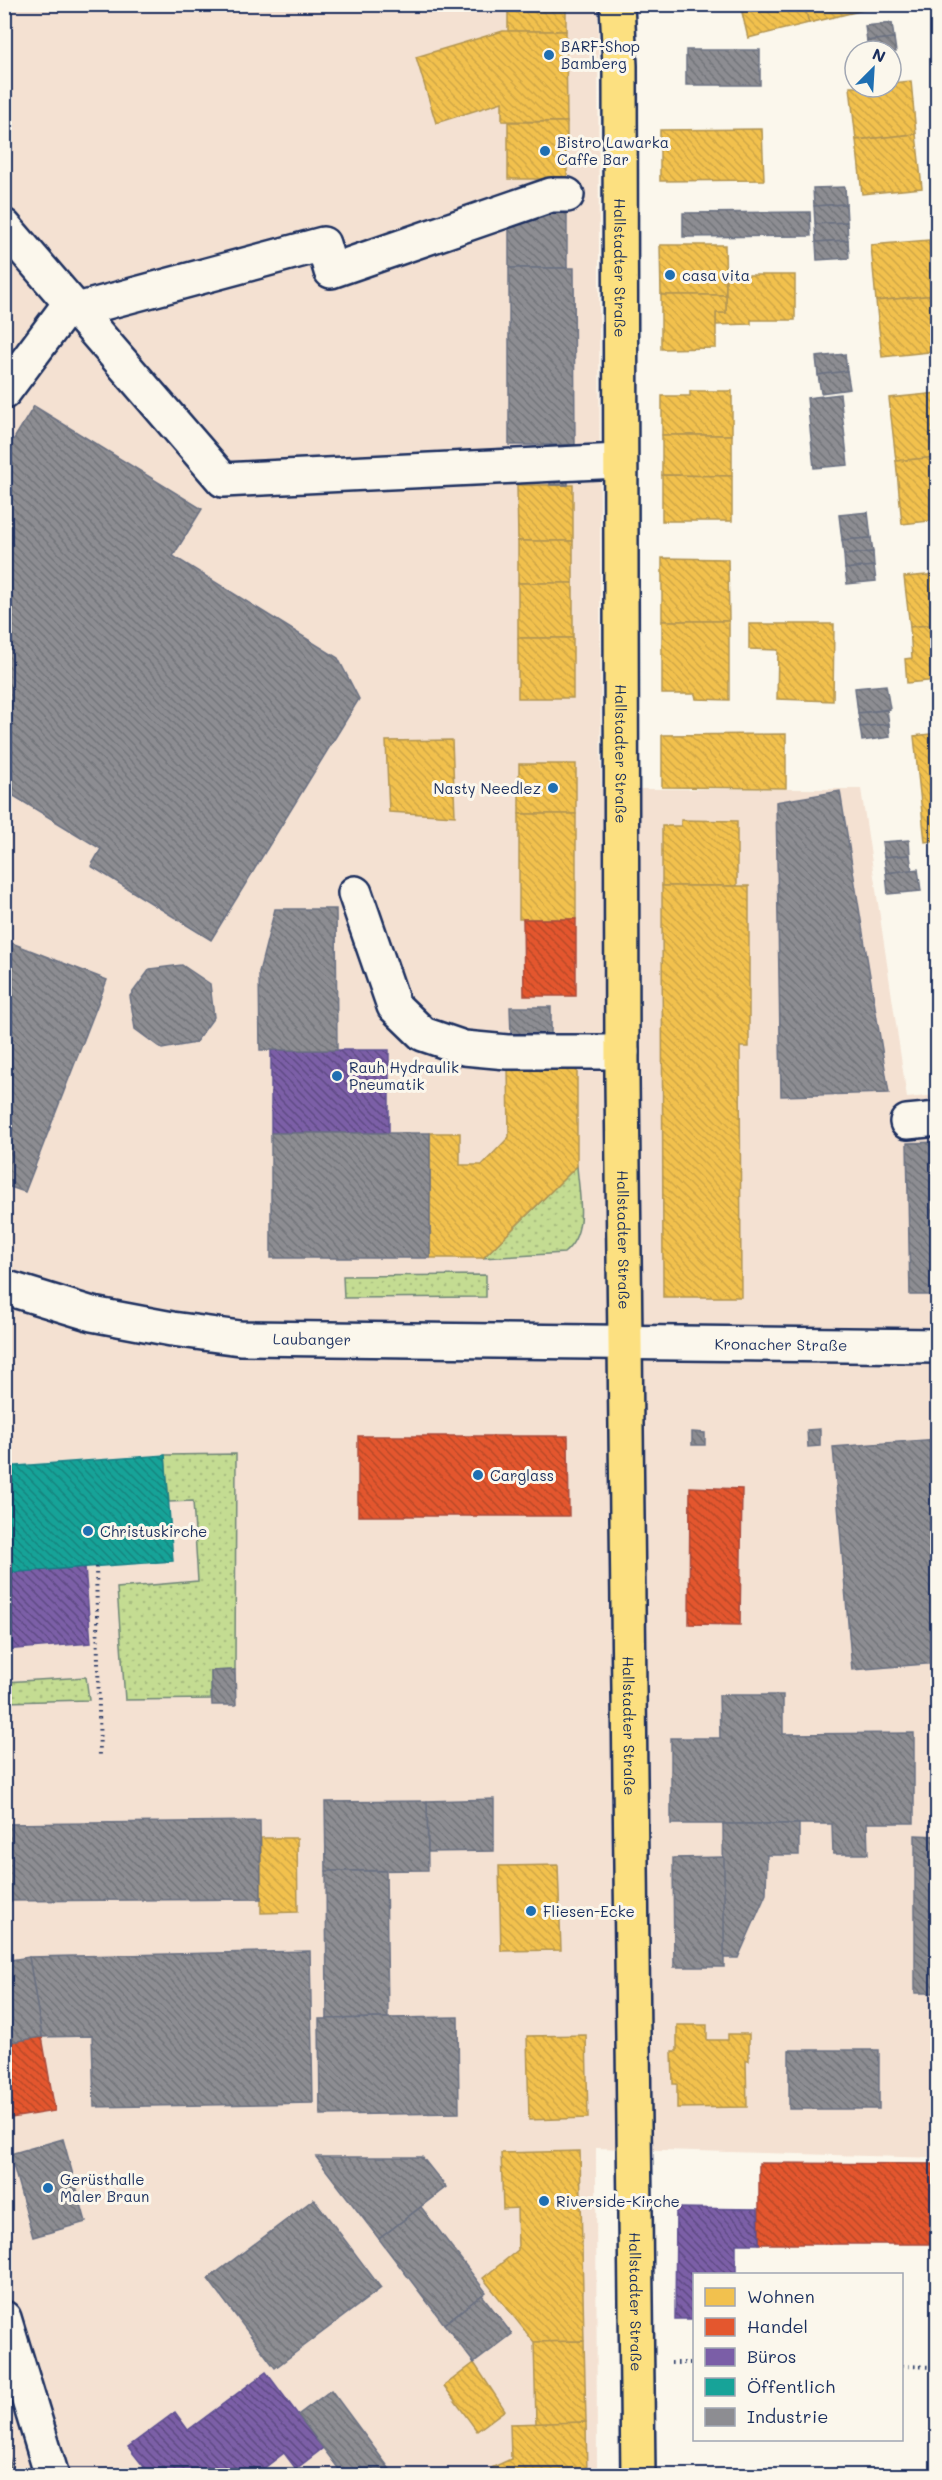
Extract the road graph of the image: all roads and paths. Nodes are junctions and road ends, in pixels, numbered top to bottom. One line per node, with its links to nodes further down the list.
1 (616, 4): 6 (main road, Hallstadter Straße)
2 (567, 195): 4 (street)
3 (4, 226): 4 (street)
4 (77, 310): 5 (street); 6 (street)
5 (4, 392)
6 (620, 461): 8 (main road, Hallstadter Straße)
7 (355, 893): 8 (street)
8 (622, 1052): 10 (main road, Hallstadter Straße)
9 (4, 1287): 10 (street, Laubanger)
10 (625, 1342): 11 (street, Kronacher Straße); 18 (main road, Hallstadter Straße)
11 (938, 1346)
12 (96, 1567): 13 (path)
13 (100, 1758)
14 (4, 2318): 17 (street)
15 (903, 2366): 16 (path)
16 (938, 2367)
17 (52, 2475)
18 (638, 2475)

